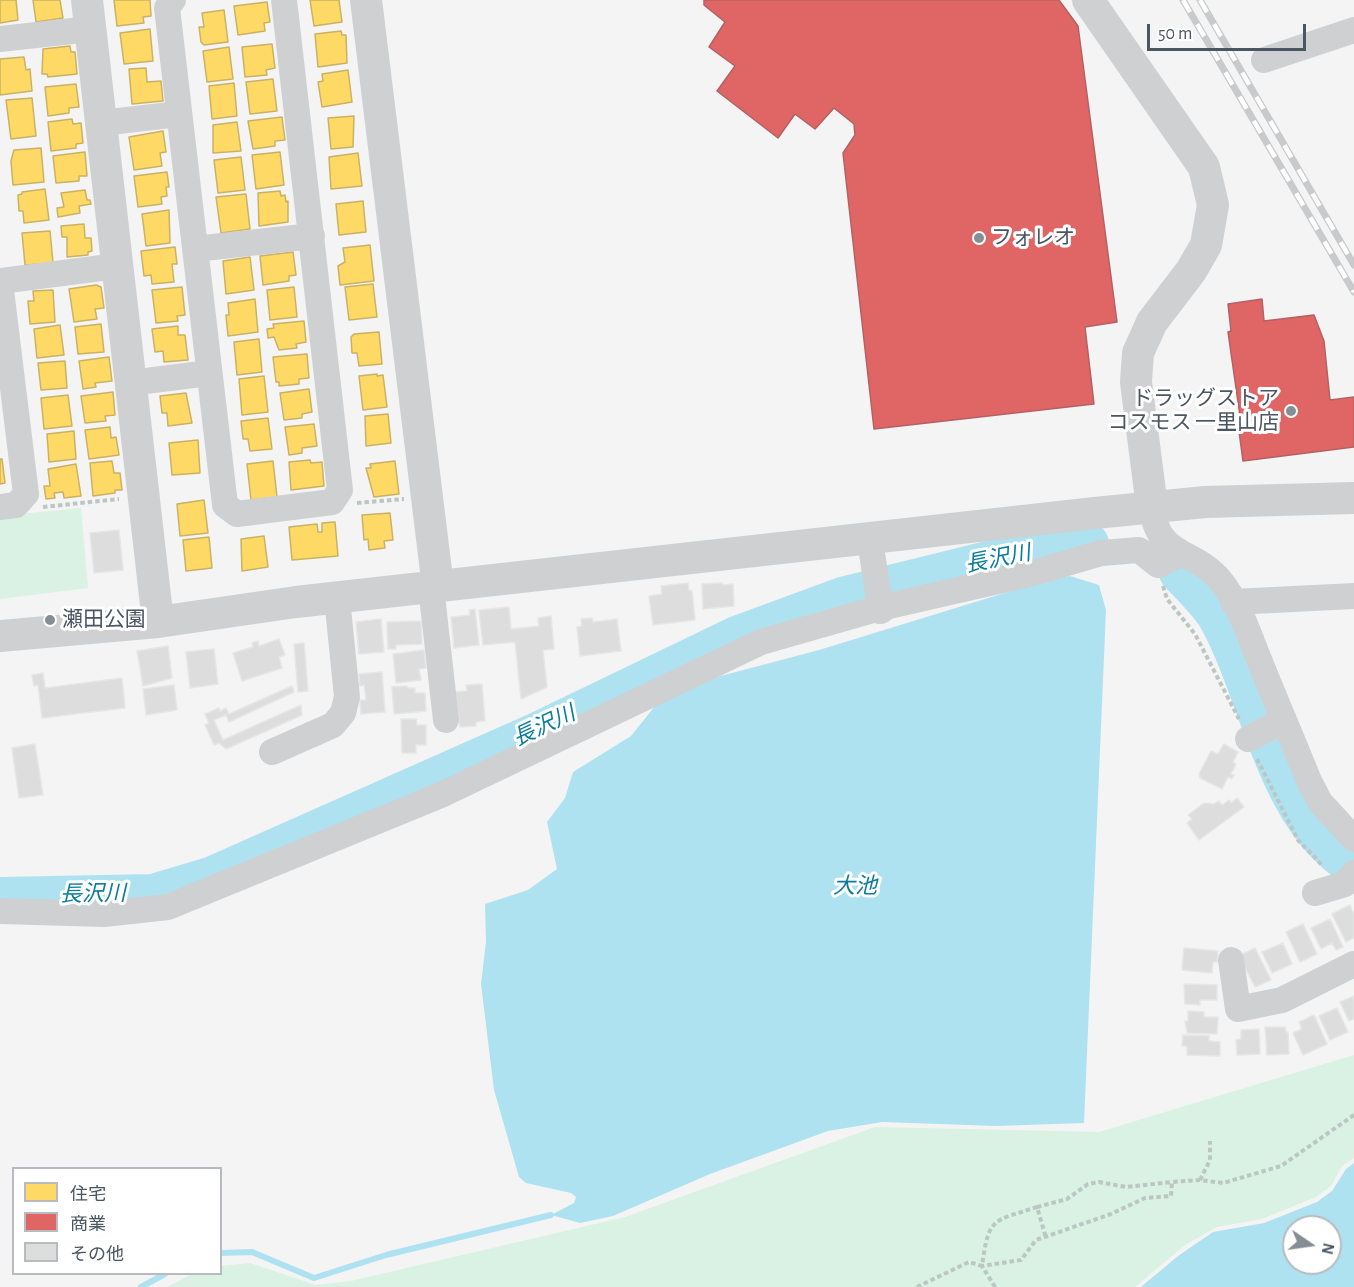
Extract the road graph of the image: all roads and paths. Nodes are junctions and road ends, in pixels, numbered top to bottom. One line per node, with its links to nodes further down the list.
1 (172, 0): 9 (street)
2 (284, 0): 11 (street)
3 (366, 0): 18 (street)
4 (1088, 0): 22 (street)
5 (88, 15): 7 (street); 10 (street)
6 (1354, 30): 8 (street)
7 (0, 39)
8 (1264, 60)
9 (179, 114): 10 (street); 12 (street)
10 (101, 123): 13 (street)
11 (312, 236): 12 (street); 19 (street)
12 (195, 249): 15 (street)
13 (117, 266): 14 (street); 16 (street)
14 (0, 281): 21 (street)
15 (209, 373): 16 (street); 19 (street)
16 (130, 383): 17 (street)
17 (144, 497): 21 (path); 30 (street)
18 (425, 497): 19 (path); 25 (street)
19 (337, 498)
20 (1354, 498): 22 (street)
21 (11, 503)
22 (1152, 507): 23 (street); 24 (street)
23 (870, 539): 25 (street); 29 (street)
24 (1180, 554): 28 (street); 29 (street)
25 (435, 587): 27 (street); 32 (street)
26 (1354, 596): 28 (street)
27 (337, 598): 30 (street); 35 (street)
28 (1233, 602): 33 (street)
29 (880, 607): 39 (street)
30 (158, 622): 31 (street)
31 (0, 636)
32 (446, 720)
33 (1283, 720): 34 (street); 36 (street)
34 (1249, 739)
35 (272, 752)
36 (1354, 839)
37 (1350, 878): 38 (street)
38 (1315, 892)
39 (0, 911)
40 (1231, 960): 41 (street)
41 (1354, 964)
42 (1354, 1115): 44 (path)
43 (1210, 1141): 44 (path)
44 (1200, 1180): 45 (path)
45 (1172, 1182): 46 (path); 47 (path)
46 (1037, 1208): 47 (path); 48 (path)
47 (1046, 1238): 48 (path)
48 (982, 1266): 49 (path); 50 (path)
49 (917, 1287)
50 (995, 1287)

